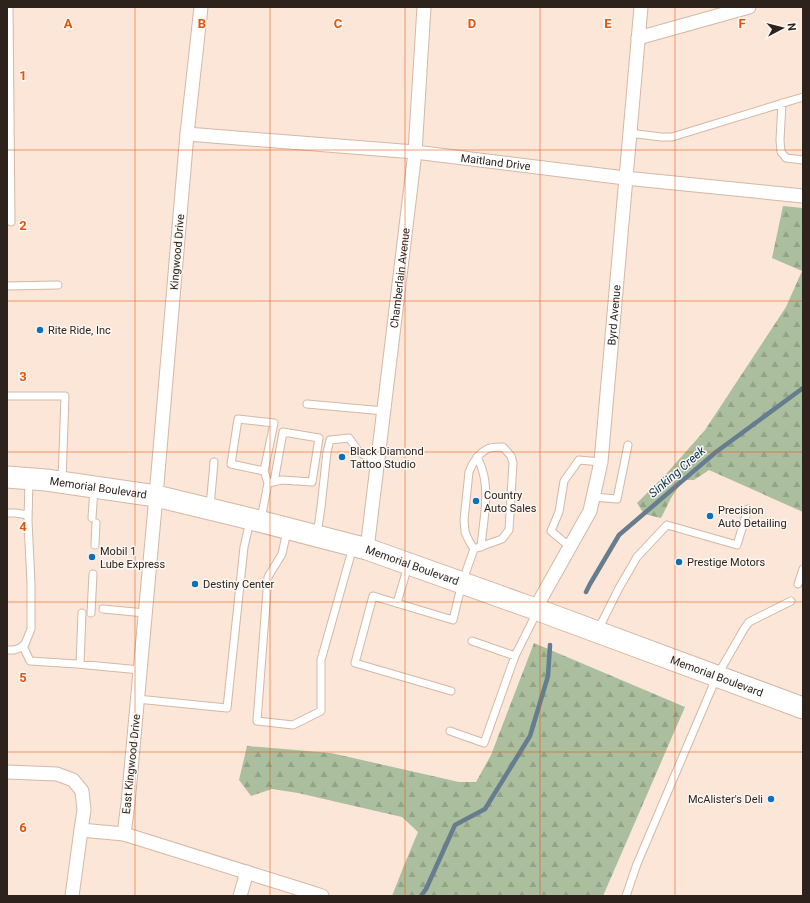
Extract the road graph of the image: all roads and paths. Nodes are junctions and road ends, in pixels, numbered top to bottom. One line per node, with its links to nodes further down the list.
1 (9, 7): 15 (lane)
2 (202, 7): 10 (street, Kingwood Drive)
3 (424, 7): 11 (street, Chamberlain Avenue)
4 (641, 7): 6 (street, Byrd Avenue)
5 (749, 7): 6 (street)
6 (638, 38): 9 (street, Byrd Avenue)
7 (803, 97): 8 (lane)
8 (782, 103): 9 (lane); 12 (lane)
9 (630, 133): 13 (street, Byrd Avenue)
10 (187, 134): 11 (street, Maitland Drive); 32 (street, Kingwood Drive)
11 (415, 152): 13 (street, Maitland Drive); 20 (street, Chamberlain Avenue)
12 (803, 160)
13 (625, 178): 14 (street, Maitland Drive); 24 (street, Byrd Avenue)
14 (803, 196)
15 (11, 222)
16 (58, 285): 17 (lane)
17 (7, 286)
18 (7, 396): 30 (lane)
19 (306, 404): 20 (lane)
20 (384, 411): 25 (street, Chamberlain Avenue)
21 (628, 445): 33 (lane)
22 (477, 457): 44 (lane); 44 (lane); 44 (lane)
23 (214, 462): 34 (lane)
24 (601, 462): 33 (street, Byrd Avenue); 43 (lane)
25 (377, 463): 40 (lane); 42 (street, Chamberlain Avenue)
26 (264, 472): 26 (lane); 29 (lane)
27 (7, 477): 28 (main road, Memorial Boulevard)
28 (29, 479): 30 (main road, Memorial Boulevard); 37 (lane)
29 (271, 482): 29 (lane); 38 (lane)
30 (61, 483): 31 (main road, Memorial Boulevard)
31 (94, 488): 32 (main road, Memorial Boulevard); 41 (lane)
32 (156, 496): 34 (main road, Memorial Boulevard); 56 (street, East Kingwood Drive)
33 (593, 497): 43 (street, Byrd Avenue)
34 (210, 509): 38 (main road, Memorial Boulevard)
35 (748, 509): 57 (lane)
36 (7, 513): 37 (lane)
37 (28, 516): 59 (lane)
38 (256, 520): 39 (main road, Memorial Boulevard); 66 (lane)
39 (288, 528): 40 (main road, Memorial Boulevard); 42 (lane)
40 (317, 536): 42 (main road, Memorial Boulevard)
41 (95, 545)
42 (360, 547): 45 (main road, Memorial Boulevard)
43 (570, 547): 53 (street, Byrd Avenue)
44 (478, 548): 48 (lane)
45 (409, 564): 48 (main road, Memorial Boulevard); 51 (lane)
46 (803, 569): 49 (lane)
47 (93, 574): 55 (lane)
48 (462, 583): 51 (lane); 53 (main road, Memorial Boulevard)
49 (798, 584)
50 (791, 601): 64 (lane)
51 (397, 603): 65 (lane)
52 (103, 609): 56 (lane)
53 (536, 609): 57 (main road, Memorial Boulevard); 61 (lane)
54 (82, 612): 62 (lane)
55 (91, 613)
56 (145, 613): 63 (street, East Kingwood Drive)
57 (597, 632): 64 (main road, Memorial Boulevard)
58 (472, 641): 61 (lane)
59 (23, 646): 60 (lane); 62 (lane)
60 (7, 650)
61 (515, 656): 68 (lane)
62 (80, 664): 63 (lane)
63 (140, 670): 66 (street, East Kingwood Drive)
64 (717, 676): 67 (main road, Memorial Boulevard); 76 (lane)
65 (451, 692)
66 (137, 699): 71 (street, East Kingwood Drive)
67 (803, 708)
68 (450, 731)
69 (7, 772): 70 (street)
70 (81, 830): 71 (street); 74 (street)
71 (124, 834): 72 (street)
72 (247, 872): 73 (street); 75 (street)
73 (317, 894)
74 (72, 896)
75 (240, 896)
76 (626, 896)

